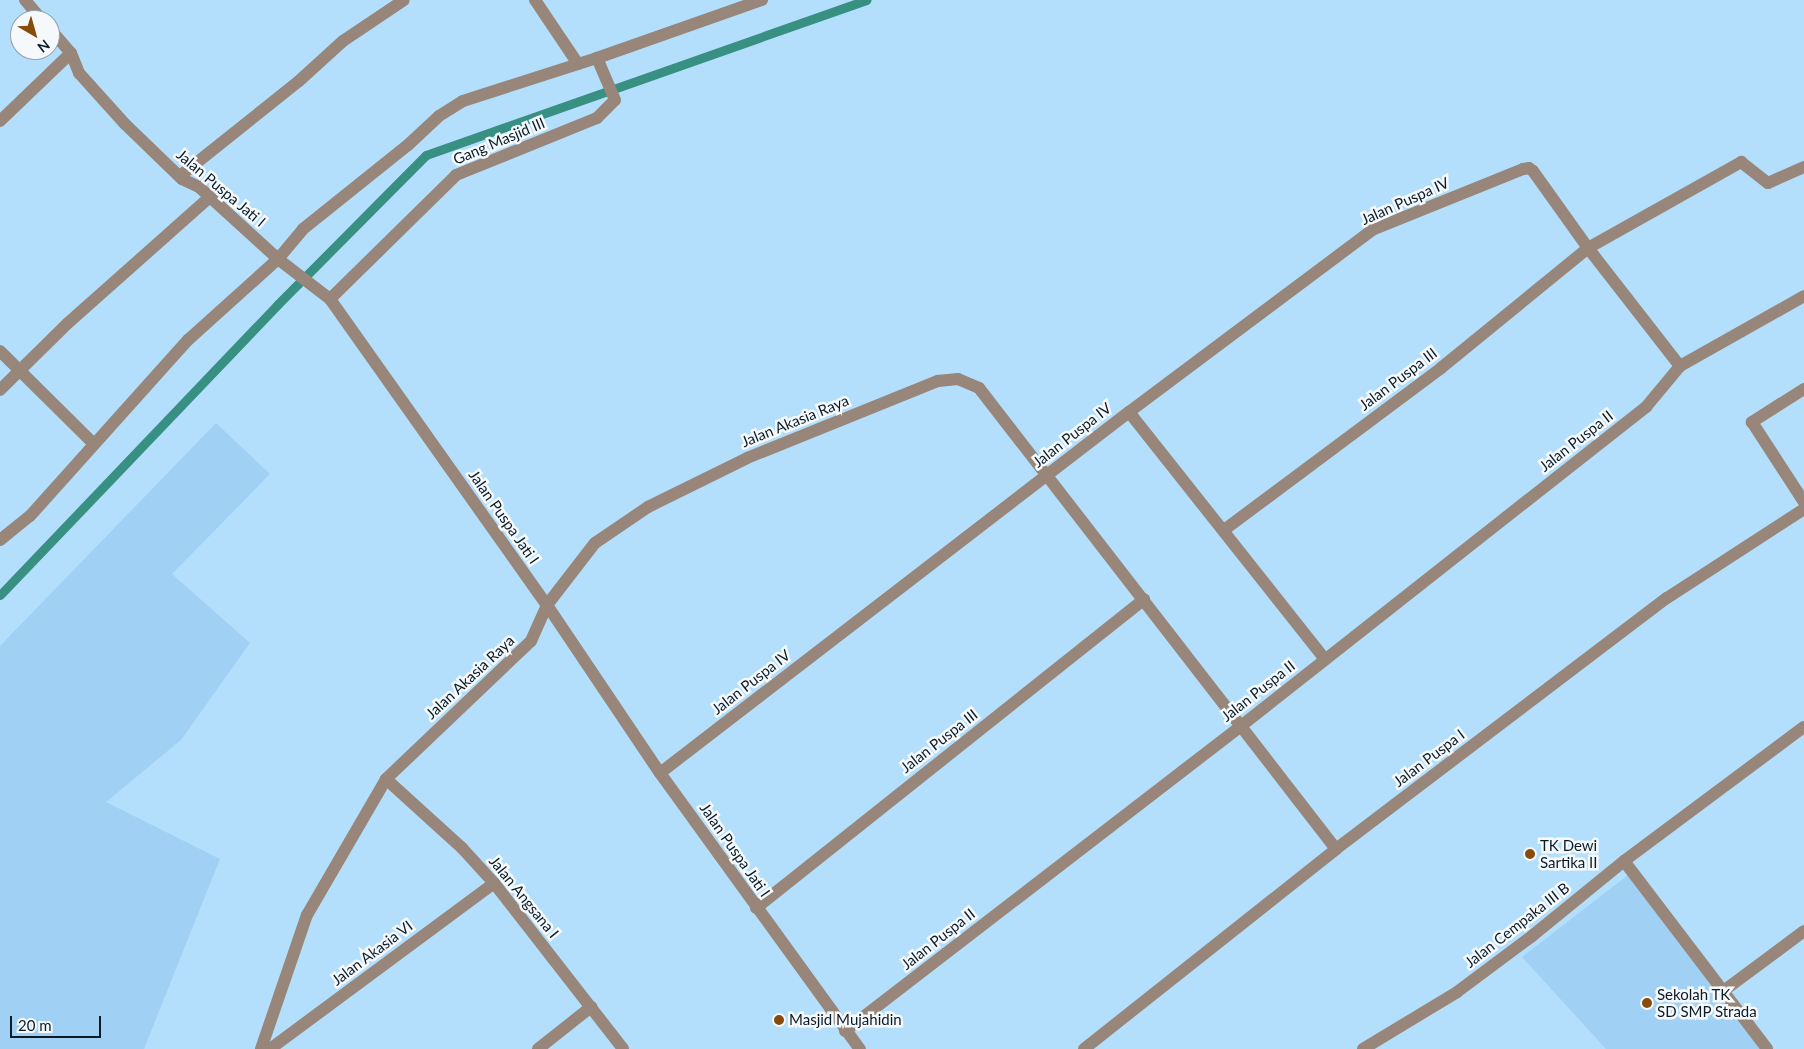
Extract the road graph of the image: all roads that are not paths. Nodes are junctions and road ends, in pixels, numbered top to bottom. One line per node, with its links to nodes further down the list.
1 (25, 0): 5 (street)
2 (404, 0): 12 (street)
3 (535, 0): 8 (street)
4 (762, 0): 9 (street)
5 (34, 10)
6 (60, 41): 7 (street, Jalan Puspa Jati I)
7 (71, 54): 10 (street); 12 (street, Jalan Puspa Jati I)
8 (578, 64): 9 (street); 15 (street)
9 (599, 64): 17 (street, Gang Masjid III)
10 (0, 121)
11 (1804, 167): 14 (street, Jalan Puspa III)
12 (180, 176): 13 (street, Jalan Puspa Jati I)
13 (210, 197): 15 (street, Jalan Puspa Jati I); 20 (street)
14 (1588, 248): 19 (street); 23 (street, Jalan Puspa IV); 28 (street, Jalan Puspa III)
15 (282, 262): 17 (street, Jalan Puspa Jati I); 24 (street)
16 (1804, 296): 19 (street)
17 (330, 299): 31 (street, Jalan Puspa Jati I)
18 (0, 351): 20 (street)
19 (1680, 366): 32 (street, Jalan Puspa II)
20 (18, 371): 22 (street); 24 (street)
21 (1804, 389): 26 (street)
22 (0, 390)
23 (1129, 412): 25 (street, Jalan Puspa IV); 28 (street)
24 (93, 443): 29 (street)
25 (1047, 475): 30 (street); 31 (street, Jalan Akasia Raya); 35 (street, Jalan Puspa IV)
26 (1804, 502)
27 (1804, 509): 37 (street, Jalan Puspa I)
28 (1224, 530): 32 (street)
29 (1, 538)
30 (1144, 599): 33 (street); 40 (street, Jalan Puspa III)
31 (547, 605): 35 (street, Jalan Puspa Jati I); 36 (street, Jalan Akasia Raya)
32 (1325, 659): 33 (street, Jalan Puspa II)
33 (1241, 726): 37 (street); 44 (street, Jalan Puspa II)
34 (1804, 727): 38 (street, Jalan Cempaka III B)
35 (660, 772): 40 (street, Jalan Puspa Jati I)
36 (386, 779): 39 (street, Jalan Angsana I); 46 (street, Jalan Akasia Raya)
37 (1336, 849): 51 (street, Jalan Puspa I)
38 (1624, 861): 42 (street); 45 (street, Jalan Cempaka III B)
39 (494, 883): 43 (street, Jalan Angsana I); 47 (street, Jalan Akasia VI)
40 (756, 908): 44 (street, Jalan Puspa Jati I)
41 (1804, 931): 42 (street)
42 (1722, 992): 52 (street)
43 (591, 1007): 48 (street); 49 (street, Jalan Angsana I)
44 (846, 1031): 50 (street, Jalan Puspa Jati I)
45 (1369, 1047)
46 (261, 1049)
47 (270, 1049)
48 (538, 1049)
49 (623, 1049)
50 (860, 1049)
51 (1084, 1049)
52 (1767, 1049)

